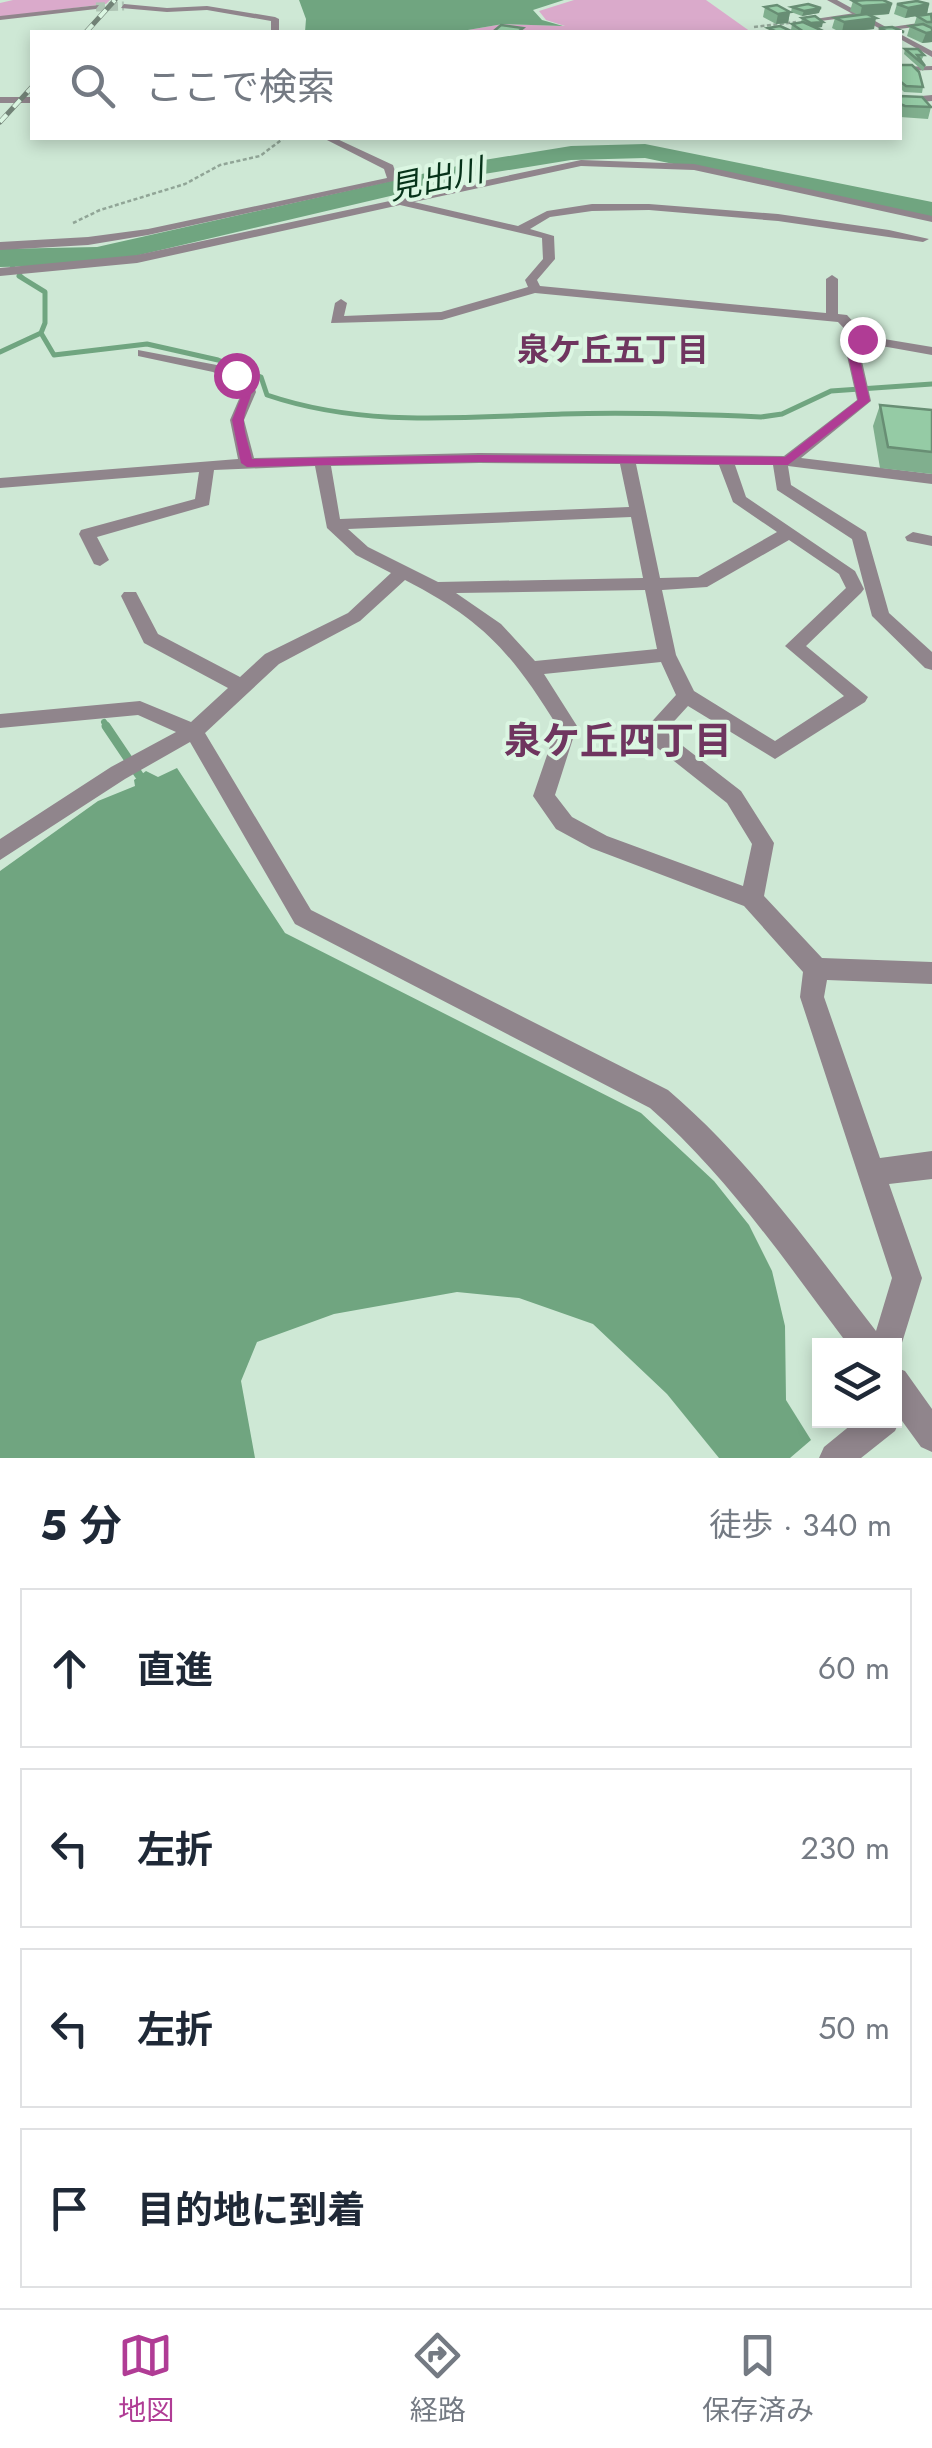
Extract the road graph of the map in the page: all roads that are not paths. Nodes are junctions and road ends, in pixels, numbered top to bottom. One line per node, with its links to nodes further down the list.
1 (832, 0): 4 (street)
2 (124, 6): 8 (street)
3 (96, 7): 5 (street)
4 (852, 14): 6 (street); 9 (street)
5 (0, 18)
6 (812, 20)
7 (932, 23): 9 (street)
8 (275, 30)
9 (887, 30)
10 (902, 37): 11 (street)
11 (932, 54)
12 (902, 68): 13 (lane)
13 (932, 68)
14 (932, 98): 17 (street)
15 (0, 100): 16 (street)
16 (30, 100)
17 (902, 100)
18 (332, 140): 19 (street)
19 (378, 183): 20 (street); 24 (street)
20 (400, 201): 21 (street); 22 (street); 26 (street)
21 (929, 219): 23 (street)
22 (521, 228): 23 (street); 28 (street)
23 (924, 239): 25 (street)
24 (0, 246)
25 (930, 254)
26 (0, 272)
27 (832, 278): 30 (street)
28 (535, 289): 29 (street); 30 (street)
29 (341, 303)
30 (832, 317): 31 (street)
31 (862, 339): 32 (street); 37 (street)
32 (930, 349)
33 (143, 353): 38 (street)
34 (725, 459): 35 (street); 37 (street); 44 (street)
35 (626, 460): 36 (street); 42 (street)
36 (322, 461): 38 (street); 43 (street)
37 (784, 461): 40 (street); 53 (street)
38 (247, 463): 39 (street)
39 (207, 466): 41 (street); 47 (street)
40 (932, 479)
41 (0, 483)
42 (637, 512): 43 (street); 49 (street)
43 (333, 524): 48 (street)
44 (788, 533): 49 (street); 56 (street)
45 (913, 537): 46 (street)
46 (932, 540)
47 (100, 560)
48 (402, 574): 50 (street); 55 (street)
49 (652, 586): 50 (street); 52 (street)
50 (435, 588): 54 (street)
51 (130, 596): 55 (street)
52 (667, 655): 54 (street); 56 (street)
53 (932, 663)
54 (531, 668): 60 (street)
55 (241, 686): 58 (street)
56 (686, 696): 60 (street)
57 (0, 720): 58 (street)
58 (194, 732): 59 (street); 65 (street)
59 (0, 851)
60 (752, 899): 61 (street)
61 (816, 969): 62 (street); 64 (street)
62 (932, 973)
63 (932, 1165): 64 (street)
64 (871, 1173): 66 (street)
65 (862, 1338)
66 (888, 1338)
67 (902, 1410): 69 (street)
68 (868, 1428): 70 (street)
69 (932, 1436)
70 (835, 1458)

